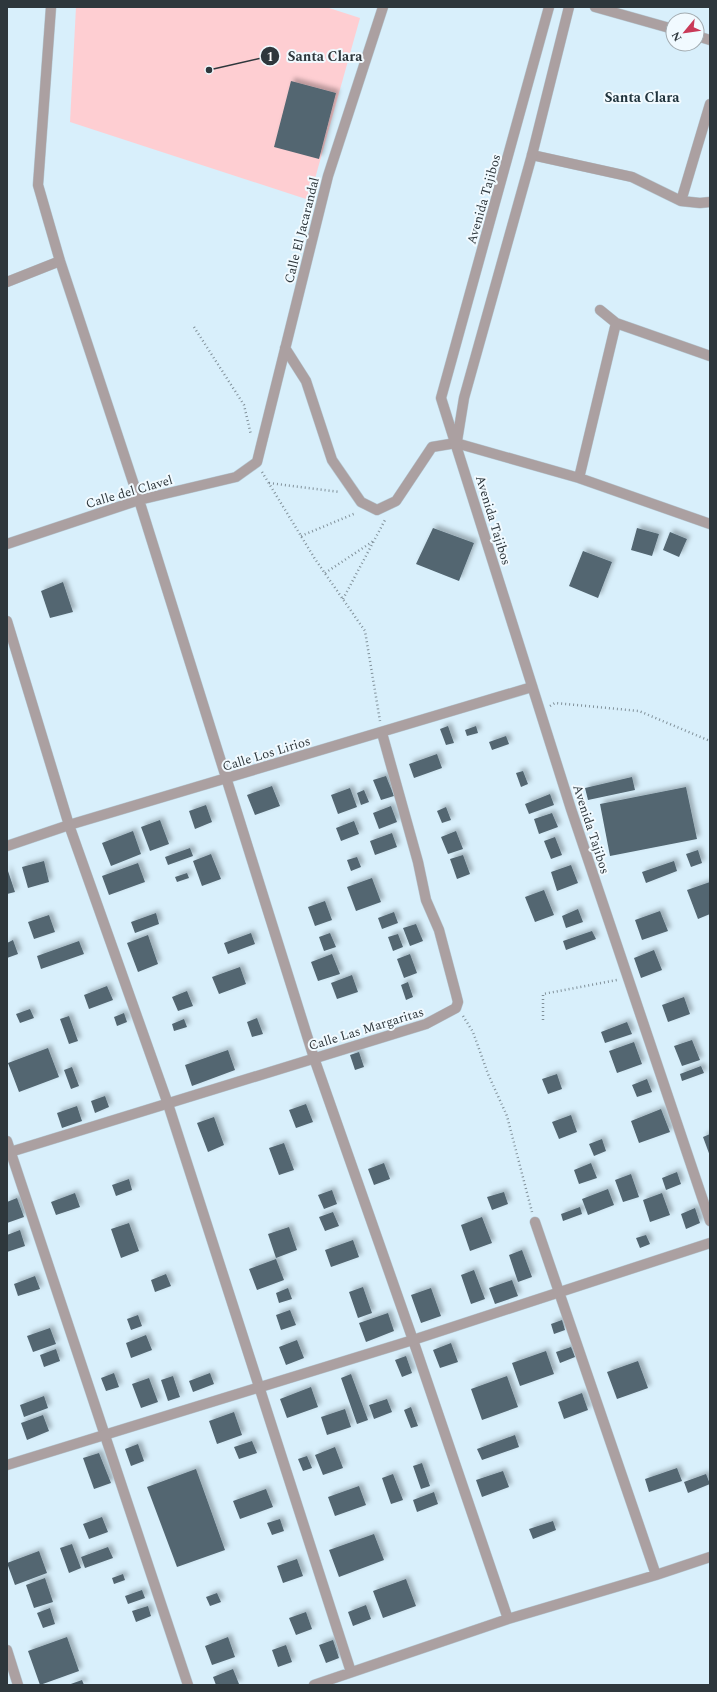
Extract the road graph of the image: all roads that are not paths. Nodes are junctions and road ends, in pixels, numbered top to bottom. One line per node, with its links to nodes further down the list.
1 (50, 7): 11 (street)
2 (383, 7): 15 (street, Calle El Jacarandal)
3 (549, 7): 17 (street, Avenida Tajibos)
4 (569, 7): 8 (street, Avenida Tajibos)
5 (595, 7): 6 (street)
6 (665, 27)
7 (710, 104): 9 (street)
8 (532, 155): 9 (street); 17 (street, Avenida Tajibos)
9 (681, 201): 10 (street)
10 (710, 202)
11 (60, 262): 12 (street); 20 (street)
12 (7, 282)
13 (600, 310): 14 (street)
14 (616, 323): 16 (street); 19 (street)
15 (285, 348): 17 (street); 18 (street, Calle El Jacarandal)
16 (710, 356)
17 (456, 443): 19 (street); 24 (street, Avenida Tajibos)
18 (257, 462): 20 (street, Calle del Clavel)
19 (579, 478): 21 (street)
20 (139, 500): 22 (street, Calle del Clavel); 26 (street)
21 (710, 524)
22 (7, 544)
23 (7, 621): 27 (street)
24 (532, 687): 25 (street, Calle Los Lirios); 33 (street, Avenida Tajibos)
25 (382, 733): 26 (street, Calle Los Lirios); 29 (street, Calle Las Margaritas)
26 (227, 779): 27 (street, Calle Los Lirios); 29 (street)
27 (69, 825): 28 (street, Calle Los Lirios); 30 (street)
28 (7, 846)
29 (314, 1058): 30 (street, Calle Las Margaritas); 37 (street)
30 (168, 1104): 32 (street, Calle Las Margaritas); 38 (street)
31 (7, 1141): 32 (street)
32 (9, 1152): 39 (street)
33 (710, 1221)
34 (534, 1222): 36 (street)
35 (710, 1243): 36 (street)
36 (558, 1292): 37 (street); 42 (street)
37 (413, 1340): 38 (street); 43 (street)
38 (258, 1387): 39 (street); 45 (street)
39 (105, 1434): 40 (street); 47 (street)
40 (7, 1465)
41 (710, 1557): 42 (street)
42 (656, 1575): 43 (street)
43 (508, 1619): 45 (street)
44 (7, 1650): 46 (street)
45 (351, 1672): 48 (street)
46 (18, 1685)
47 (188, 1685)
48 (314, 1685)

